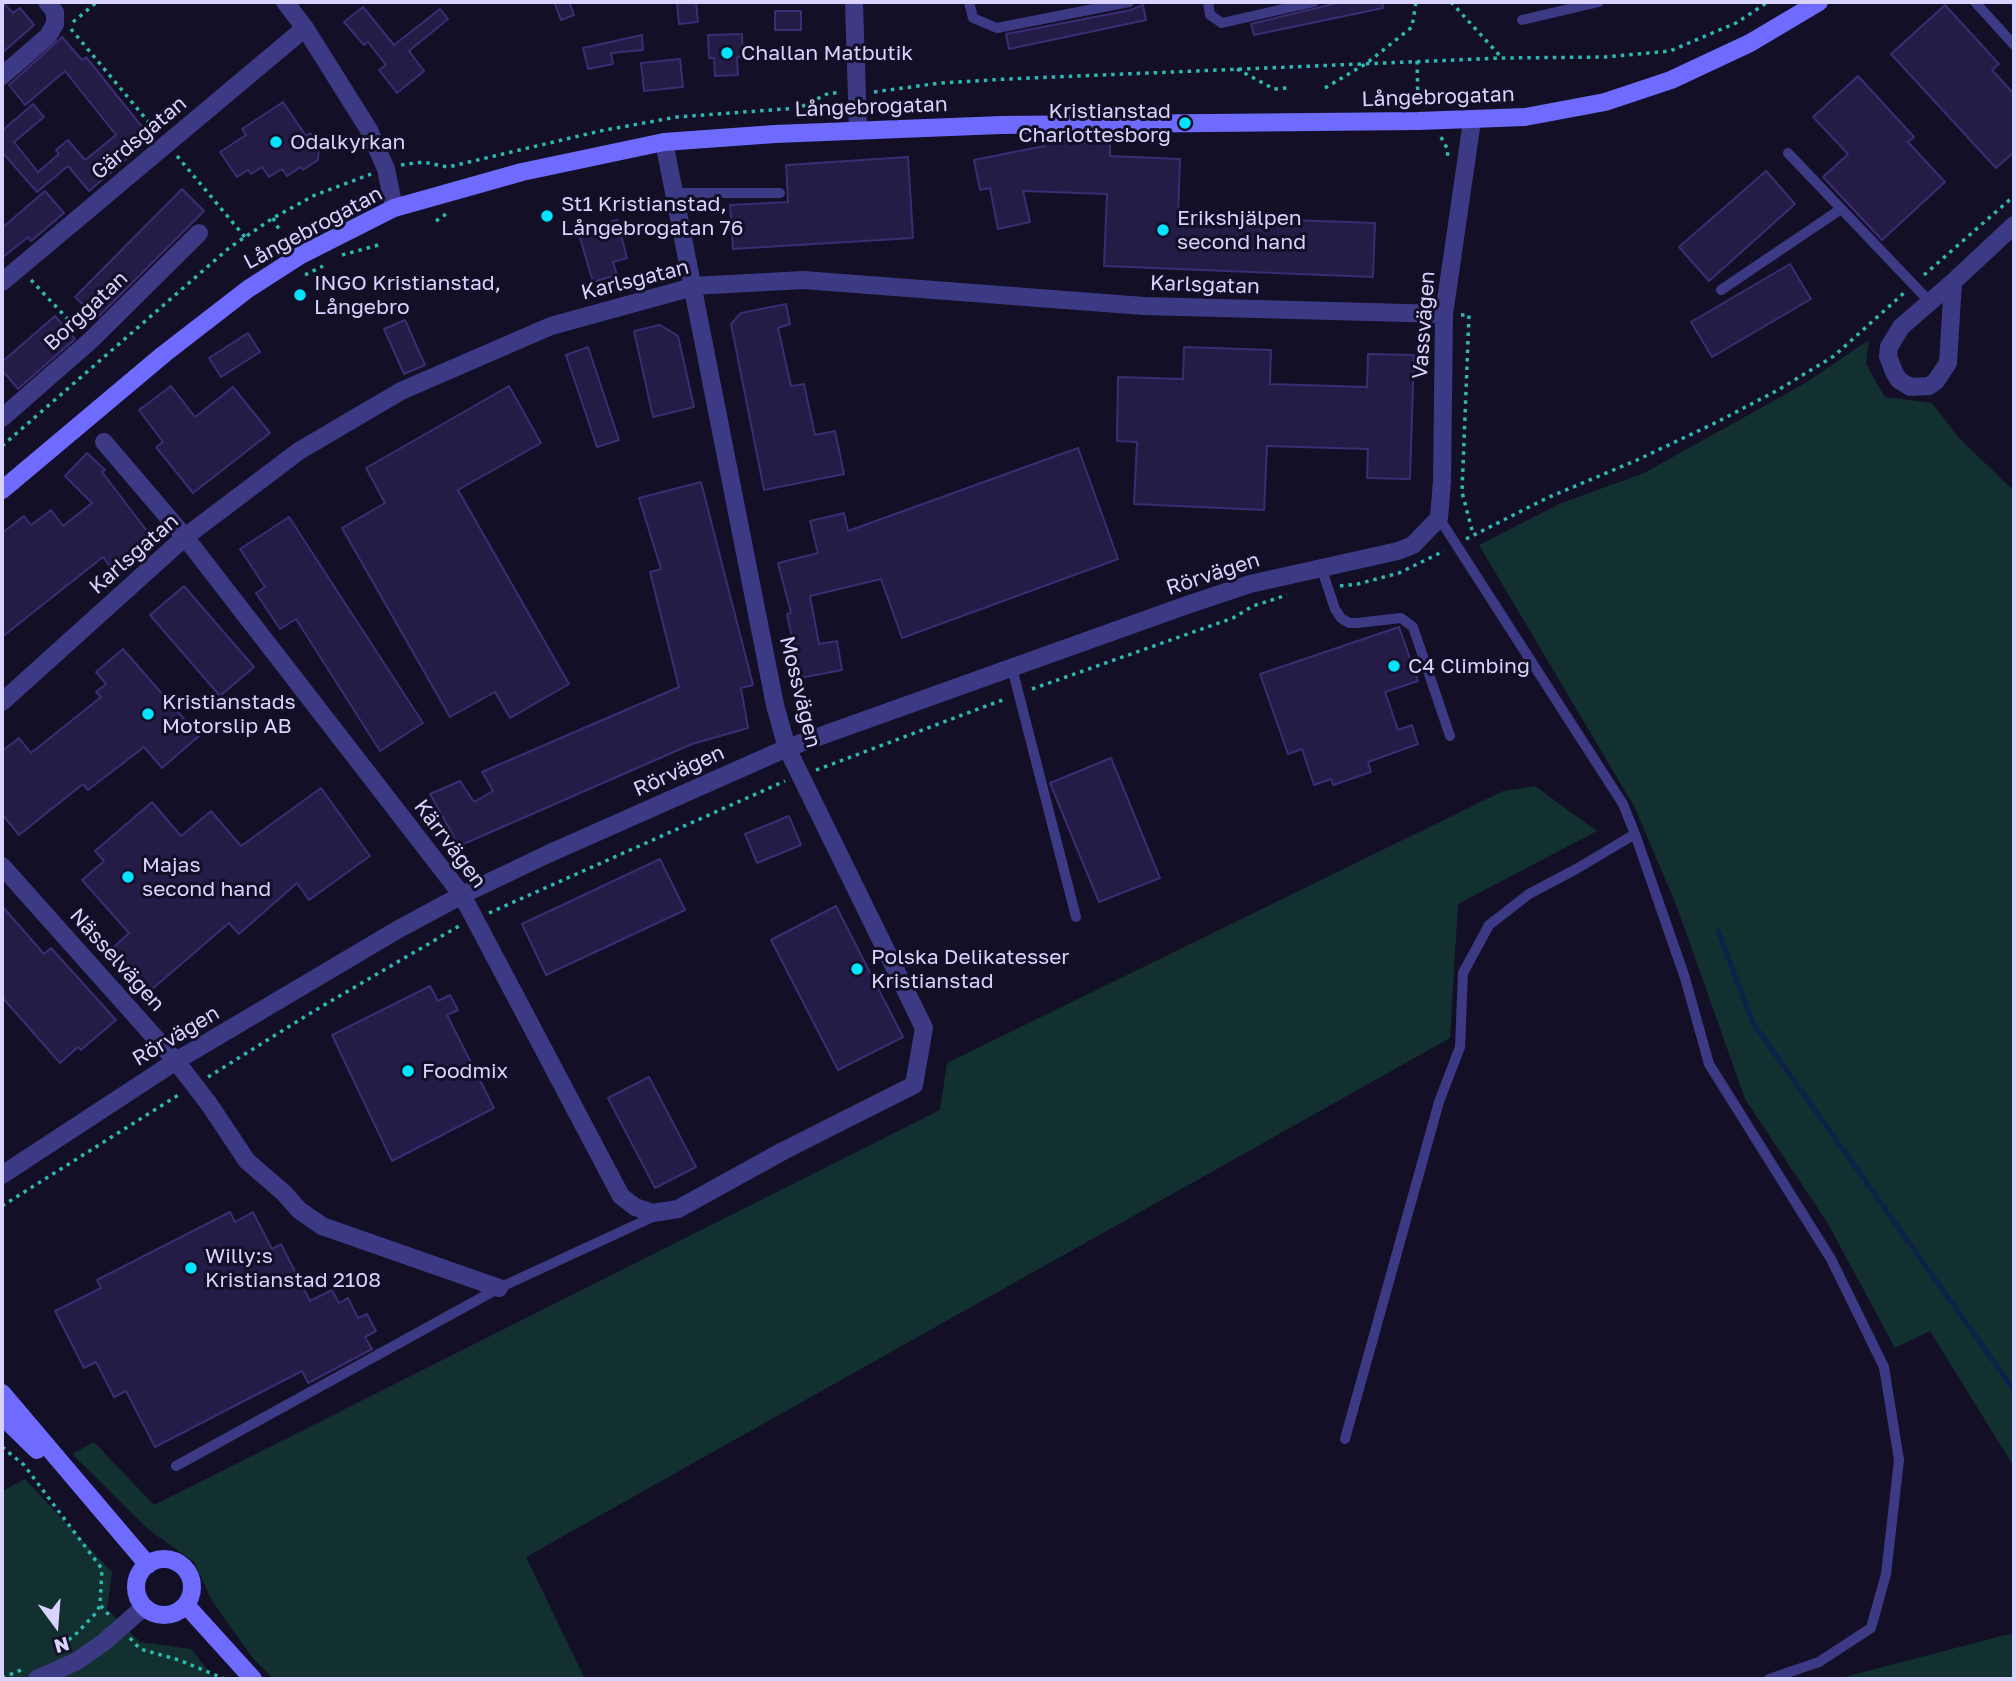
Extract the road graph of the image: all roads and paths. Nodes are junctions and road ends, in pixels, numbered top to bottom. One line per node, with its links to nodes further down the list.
1 (47, 2): 19 (street)
2 (97, 2): 25 (path)
3 (285, 2): 15 (street)
4 (854, 2): 23 (street)
5 (969, 2): 6 (lane)
6 (1129, 2)
7 (1208, 2): 8 (lane)
8 (1314, 2)
9 (1416, 2): 21 (path)
10 (1451, 2): 17 (path)
11 (1599, 2): 14 (lane)
12 (1819, 2): 22 (main road, Långebrogatan)
13 (1975, 2): 16 (lane)
14 (1522, 20)
15 (305, 29): 25 (street, Gärdsgatan); 30 (street)
16 (2014, 45)
17 (1502, 58)
18 (1235, 68): 20 (path)
19 (2, 76)
20 (1287, 88)
21 (1325, 88)
22 (1472, 121): 23 (main road, Långebrogatan); 44 (street, Vassvägen)
23 (858, 131): 24 (main road, Långebrogatan)
24 (664, 142): 28 (street, Mossvägen); 30 (main road, Långebrogatan)
25 (167, 144): 37 (path); 38 (street, Gärdsgatan)
26 (1788, 153): 31 (lane)
27 (780, 192): 28 (lane)
28 (674, 193): 41 (street, Mossvägen)
29 (457, 207): 33 (path)
30 (394, 208): 48 (main road, Långebrogatan)
31 (1841, 209): 42 (lane); 43 (lane)
32 (273, 218): 36 (path)
33 (436, 221)
34 (2014, 225): 40 (street)
35 (199, 233): 45 (street, Borggatan)
36 (281, 233)
37 (245, 237)
38 (19, 268): 39 (street, Gärdsgatan); 45 (path)
39 (2, 282)
40 (1953, 282): 43 (street); 43 (street)
41 (693, 286): 44 (street, Karlsgatan); 50 (street, Karlsgatan); 55 (street, Mossvägen)
42 (1721, 290)
43 (1930, 302)
44 (1444, 314): 49 (street, Vassvägen)
45 (90, 341): 46 (street, Borggatan)
46 (2, 418)
47 (104, 442): 50 (street, Kärrvägen)
48 (2, 490)
49 (1434, 525): 51 (street, Rörvägen); 56 (lane)
50 (184, 537): 53 (street, Karlsgatan); 58 (street, Kärrvägen)
51 (1321, 567): 52 (street, Rörvägen); 54 (lane)
52 (1012, 667): 55 (street, Rörvägen); 59 (lane)
53 (2, 702)
54 (1450, 736)
55 (787, 748): 58 (street, Rörvägen); 62 (street, Mossvägen)
56 (1635, 834): 66 (lane); 80 (lane)
57 (2, 866): 60 (street, Nässelvägen)
58 (462, 895): 60 (street, Rörvägen); 62 (street, Kärrvägen)
59 (1076, 917)
60 (176, 1061): 61 (street, Rörvägen); 63 (street, Nässelvägen)
61 (2, 1175)
62 (666, 1211): 63 (lane)
63 (499, 1288): 68 (lane)
64 (2, 1393): 69 (main road)
65 (2, 1416): 69 (main road)
66 (1345, 1439)
67 (2, 1447): 71 (path)
68 (176, 1466)
69 (111, 1522): 70 (main road)
70 (148, 1565): 72 (main road); 73 (main road)
71 (100, 1605): 74 (path); 75 (path)
72 (186, 1605): 73 (main road); 79 (main road)
73 (144, 1606): 74 (street)
74 (121, 1628): 76 (street); 78 (path)
75 (53, 1651)
76 (34, 1672): 77 (path)
77 (2, 1678)
78 (225, 1679)
79 (253, 1679)
80 (1769, 1679)

